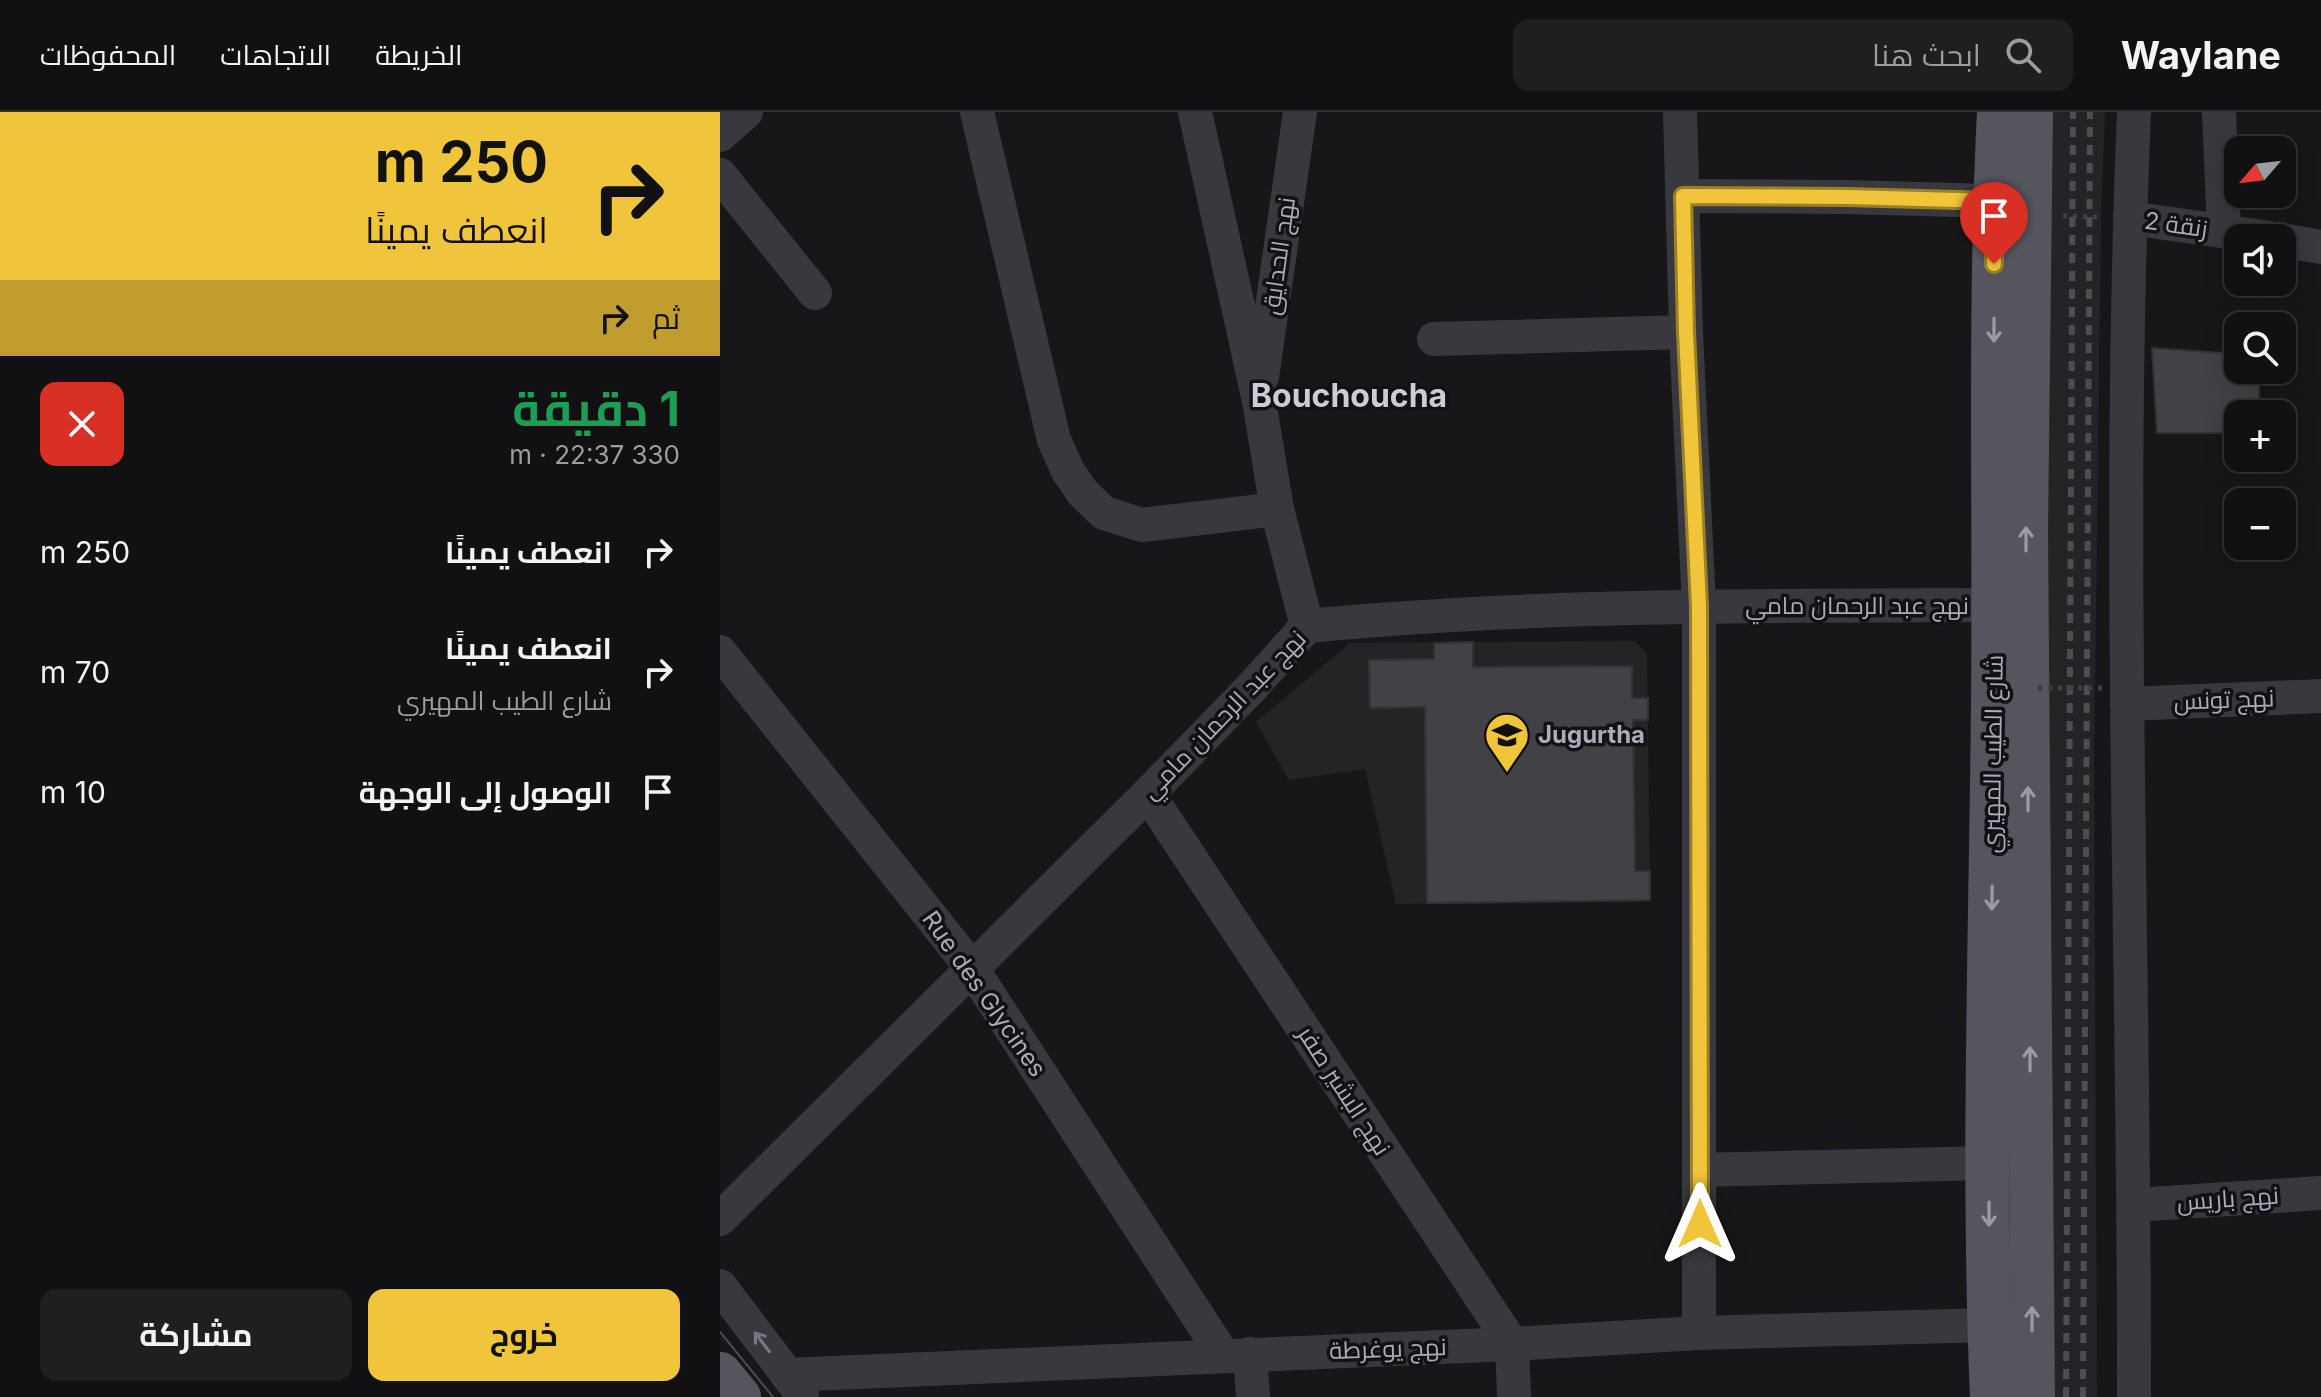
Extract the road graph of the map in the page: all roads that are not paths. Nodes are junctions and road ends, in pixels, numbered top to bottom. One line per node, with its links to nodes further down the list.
1 (746, 112): 10 (street)
2 (977, 112): 22 (street)
3 (1195, 112): 21 (street)
4 (1300, 112): 21 (street, نهج الحدايق)
5 (1680, 112): 12 (street)
6 (1999, 112): 13 (main road, شارع الطيب المهيري)
7 (2031, 112): 47 (main road, شارع الطيب المهيري, one-way to 7)
8 (2134, 112): 14 (street)
9 (2219, 112): 15 (street)
10 (720, 135)
11 (720, 175): 18 (street)
12 (1683, 196): 13 (street); 19 (street)
13 (1994, 201): 23 (main road, شارع الطيب المهيري, one-way to 23)
14 (2130, 218): 15 (street, زنقة 2); 27 (street)
15 (2224, 231)
16 (2296, 243): 17 (street)
17 (2321, 247)
18 (815, 293)
19 (1686, 332): 20 (street); 24 (street)
20 (1434, 339)
21 (1259, 401): 22 (street)
22 (1277, 509): 25 (street)
23 (1994, 605): 24 (street, نهج عبد الرحمان مامي); 31 (main road, شارع الطيب المهيري, one-way to 31)
24 (1699, 606): 25 (street, نهج عبد الرحمان مامي); 32 (street)
25 (1307, 626): 29 (street, نهج عبد الرحمان مامي)
26 (720, 652): 30 (street, Rue des Glycines)
27 (2114, 696): 28 (street, نهج تونس); 34 (street)
28 (2321, 696)
29 (1148, 794): 30 (street, نهج عبد الرحمان مامي); 39 (street, نهج البشير صفر)
30 (971, 967): 35 (street, نهج عبد الرحمان مامي); 40 (street, Rue des Glycines)
31 (1989, 1163): 32 (street); 37 (main road, شارع الطيب المهيري, one-way to 37)
32 (1700, 1170): 38 (street)
33 (2321, 1193): 34 (street, نهج باريس)
34 (2135, 1205): 48 (street)
35 (720, 1219)
36 (720, 1286): 42 (street, one-way to 36)
37 (1989, 1325): 38 (street, نهج يوغرطة); 46 (main road, شارع الطيب المهيري)
38 (1699, 1333): 39 (street, نهج يوغرطة)
39 (1512, 1344): 40 (street, نهج يوغرطة); 45 (street)
40 (1236, 1355): 42 (street, نهج يوغرطة); 44 (street, Rue des Glycines)
41 (720, 1374): 43 (main road)
42 (796, 1386)
43 (739, 1397)
44 (1253, 1397)
45 (1514, 1397)
46 (1992, 1397)
47 (2033, 1397)
48 (2134, 1397)

